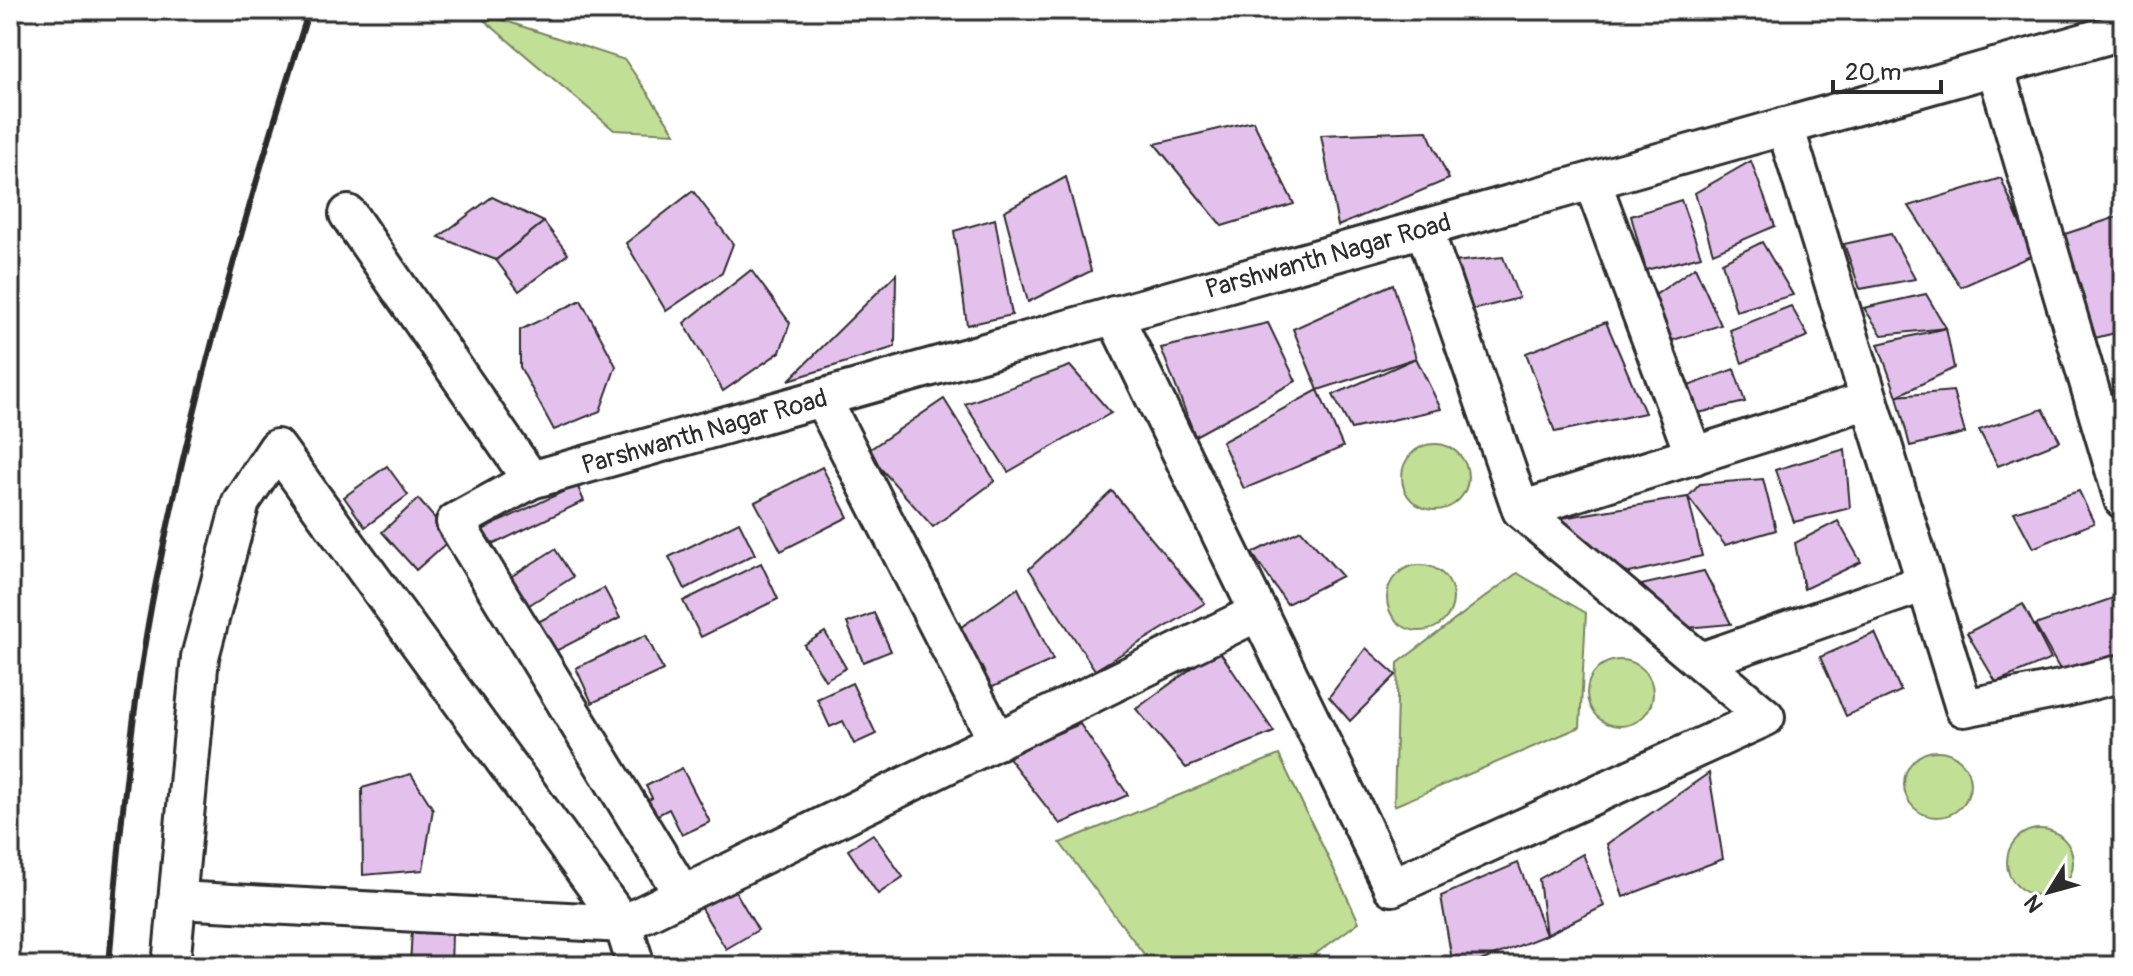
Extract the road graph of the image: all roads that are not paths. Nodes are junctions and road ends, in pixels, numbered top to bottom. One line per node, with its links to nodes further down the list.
1 (2123, 31): 2 (street, Parshwanth Nagar Road)
2 (1995, 67): 3 (street, Parshwanth Nagar Road); 12 (street)
3 (1785, 126): 4 (street, Parshwanth Nagar Road); 9 (street)
4 (1592, 181): 6 (street, Parshwanth Nagar Road); 10 (street)
5 (348, 214): 11 (street)
6 (1424, 228): 7 (street, Parshwanth Nagar Road); 13 (street)
7 (1114, 315): 8 (street, Parshwanth Nagar Road); 15 (street)
8 (822, 398): 11 (street, Parshwanth Nagar Road); 18 (street)
9 (1869, 400): 10 (street); 14 (street)
10 (1694, 456): 13 (street)
11 (531, 480): 19 (street, Parshwanth Nagar Road)
12 (2123, 500)
13 (1521, 510): 16 (street)
14 (1925, 583): 16 (street); 17 (street)
15 (1259, 612): 16 (street); 18 (street)
16 (1701, 661)
17 (2123, 673)
18 (997, 741): 19 (street)
19 (683, 895): 21 (street)
20 (177, 900): 21 (street); 21 (street); 22 (street)
21 (623, 924): 23 (street)
22 (171, 966)
23 (636, 966)

